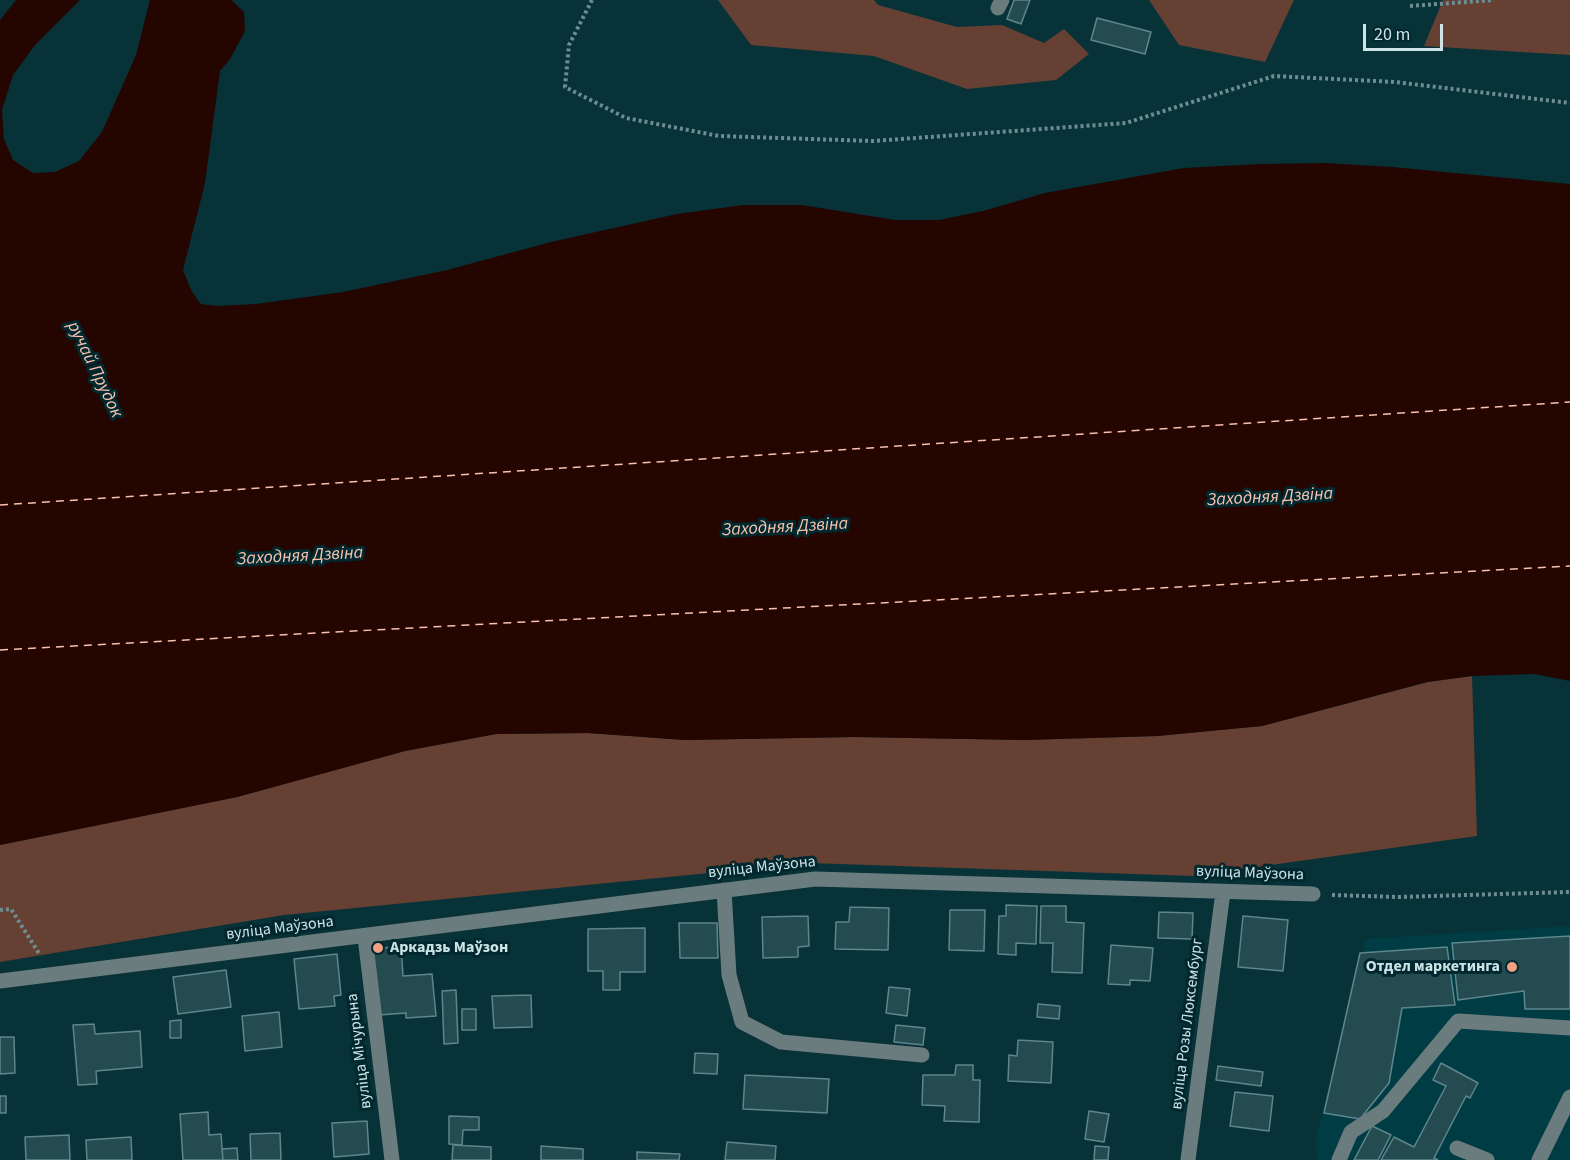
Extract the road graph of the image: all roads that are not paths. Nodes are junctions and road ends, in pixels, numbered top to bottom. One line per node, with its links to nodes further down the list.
1 (724, 890): 2 (street, вуліца Маўзона); 4 (street, вуліца Маўзона); 7 (street)
2 (1223, 892): 3 (street, вуліца Маўзона); 11 (street, вуліца Розы Люксембург)
3 (1313, 894)
4 (365, 937): 5 (street, вуліца Маўзона); 10 (street, вуліца Мічурына)
5 (0, 981)
6 (1570, 1028): 12 (street)
7 (922, 1055)
8 (1570, 1097): 14 (street)
9 (1457, 1148): 13 (street)
10 (392, 1160)
11 (1188, 1160)
12 (1339, 1160)
13 (1487, 1160)
14 (1539, 1160)

